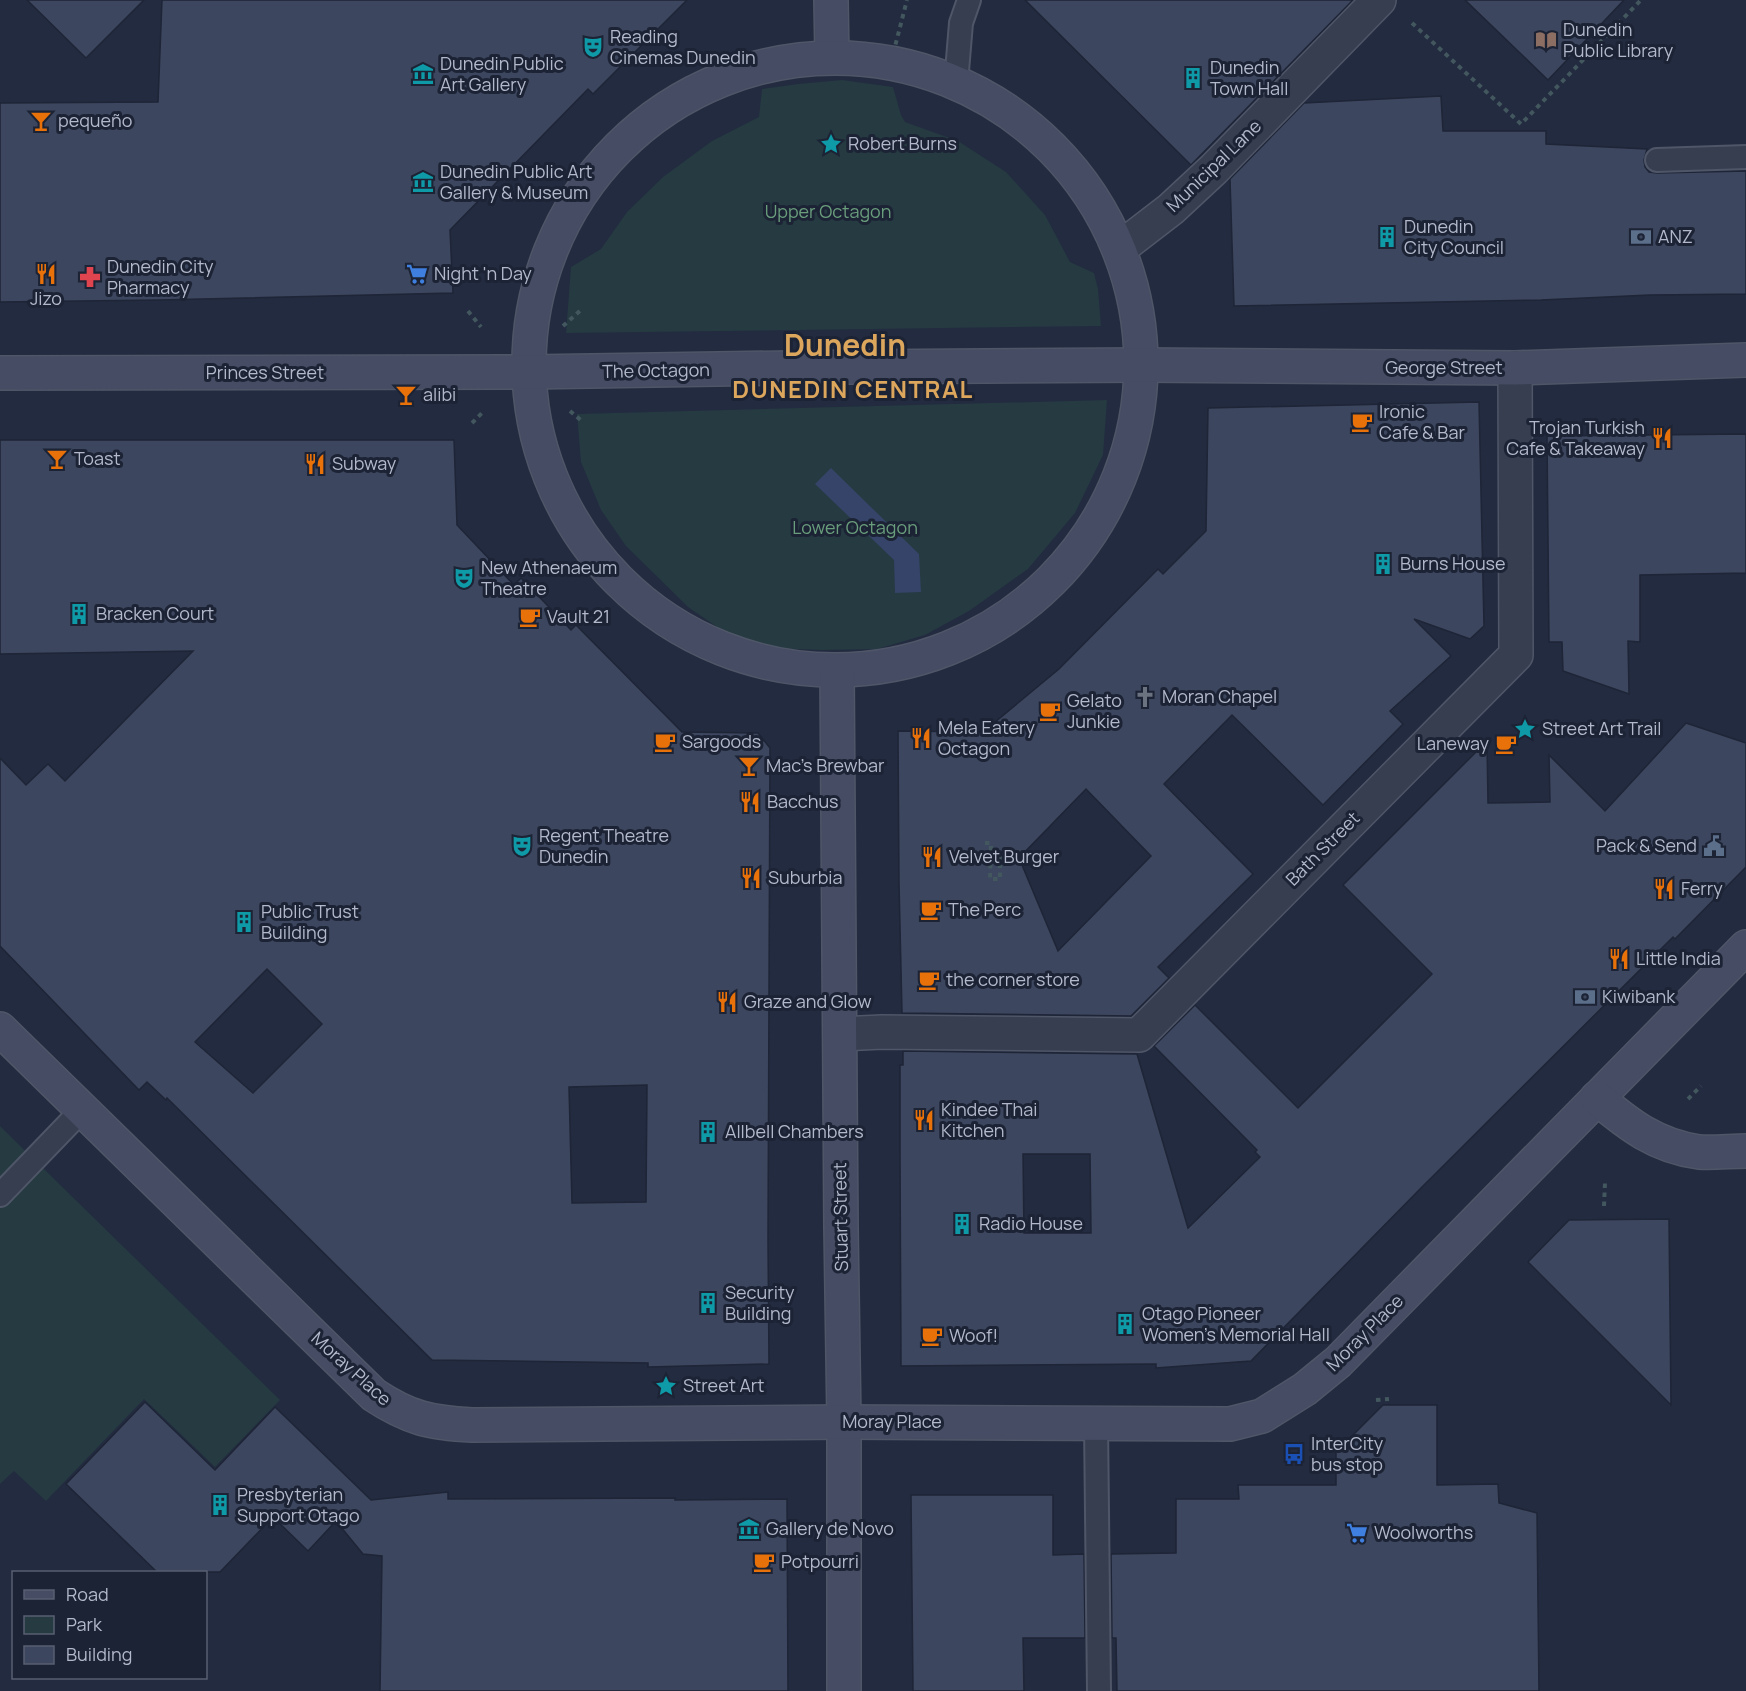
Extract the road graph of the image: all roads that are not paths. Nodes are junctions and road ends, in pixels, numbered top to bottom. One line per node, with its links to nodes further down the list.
1 (831, 0): 4 (main road)
2 (969, 0): 5 (lane)
3 (1392, 8): 8 (street, Municipal Lane)
4 (832, 57): 5 (main road); 12 (main road)
5 (956, 82): 8 (main road)
6 (1746, 157): 7 (lane)
7 (1658, 160)
8 (1119, 249): 10 (main road)
9 (1746, 360): 11 (main road, George Street)
10 (1142, 365): 11 (main road, George Street); 12 (main road, The Octagon); 14 (main road)
11 (1515, 368): 17 (street, Bath Street)
12 (530, 372): 13 (main road, Princes Street); 14 (main road)
13 (0, 373)
14 (837, 671): 17 (main road, Stuart Street)
15 (1746, 946): 18 (main road, Moray Place)
16 (0, 1029): 19 (main road, Moray Place)
17 (840, 1034): 22 (main road, Stuart Street)
18 (1597, 1098): 20 (main road); 23 (main road, Moray Place)
19 (82, 1110): 21 (lane); 22 (main road, Moray Place)
20 (1746, 1151)
21 (0, 1195)
22 (844, 1422): 23 (main road, Moray Place); 24 (main road, Stuart Street)
23 (1096, 1423): 25 (lane)
24 (844, 1691)
25 (1099, 1691)

